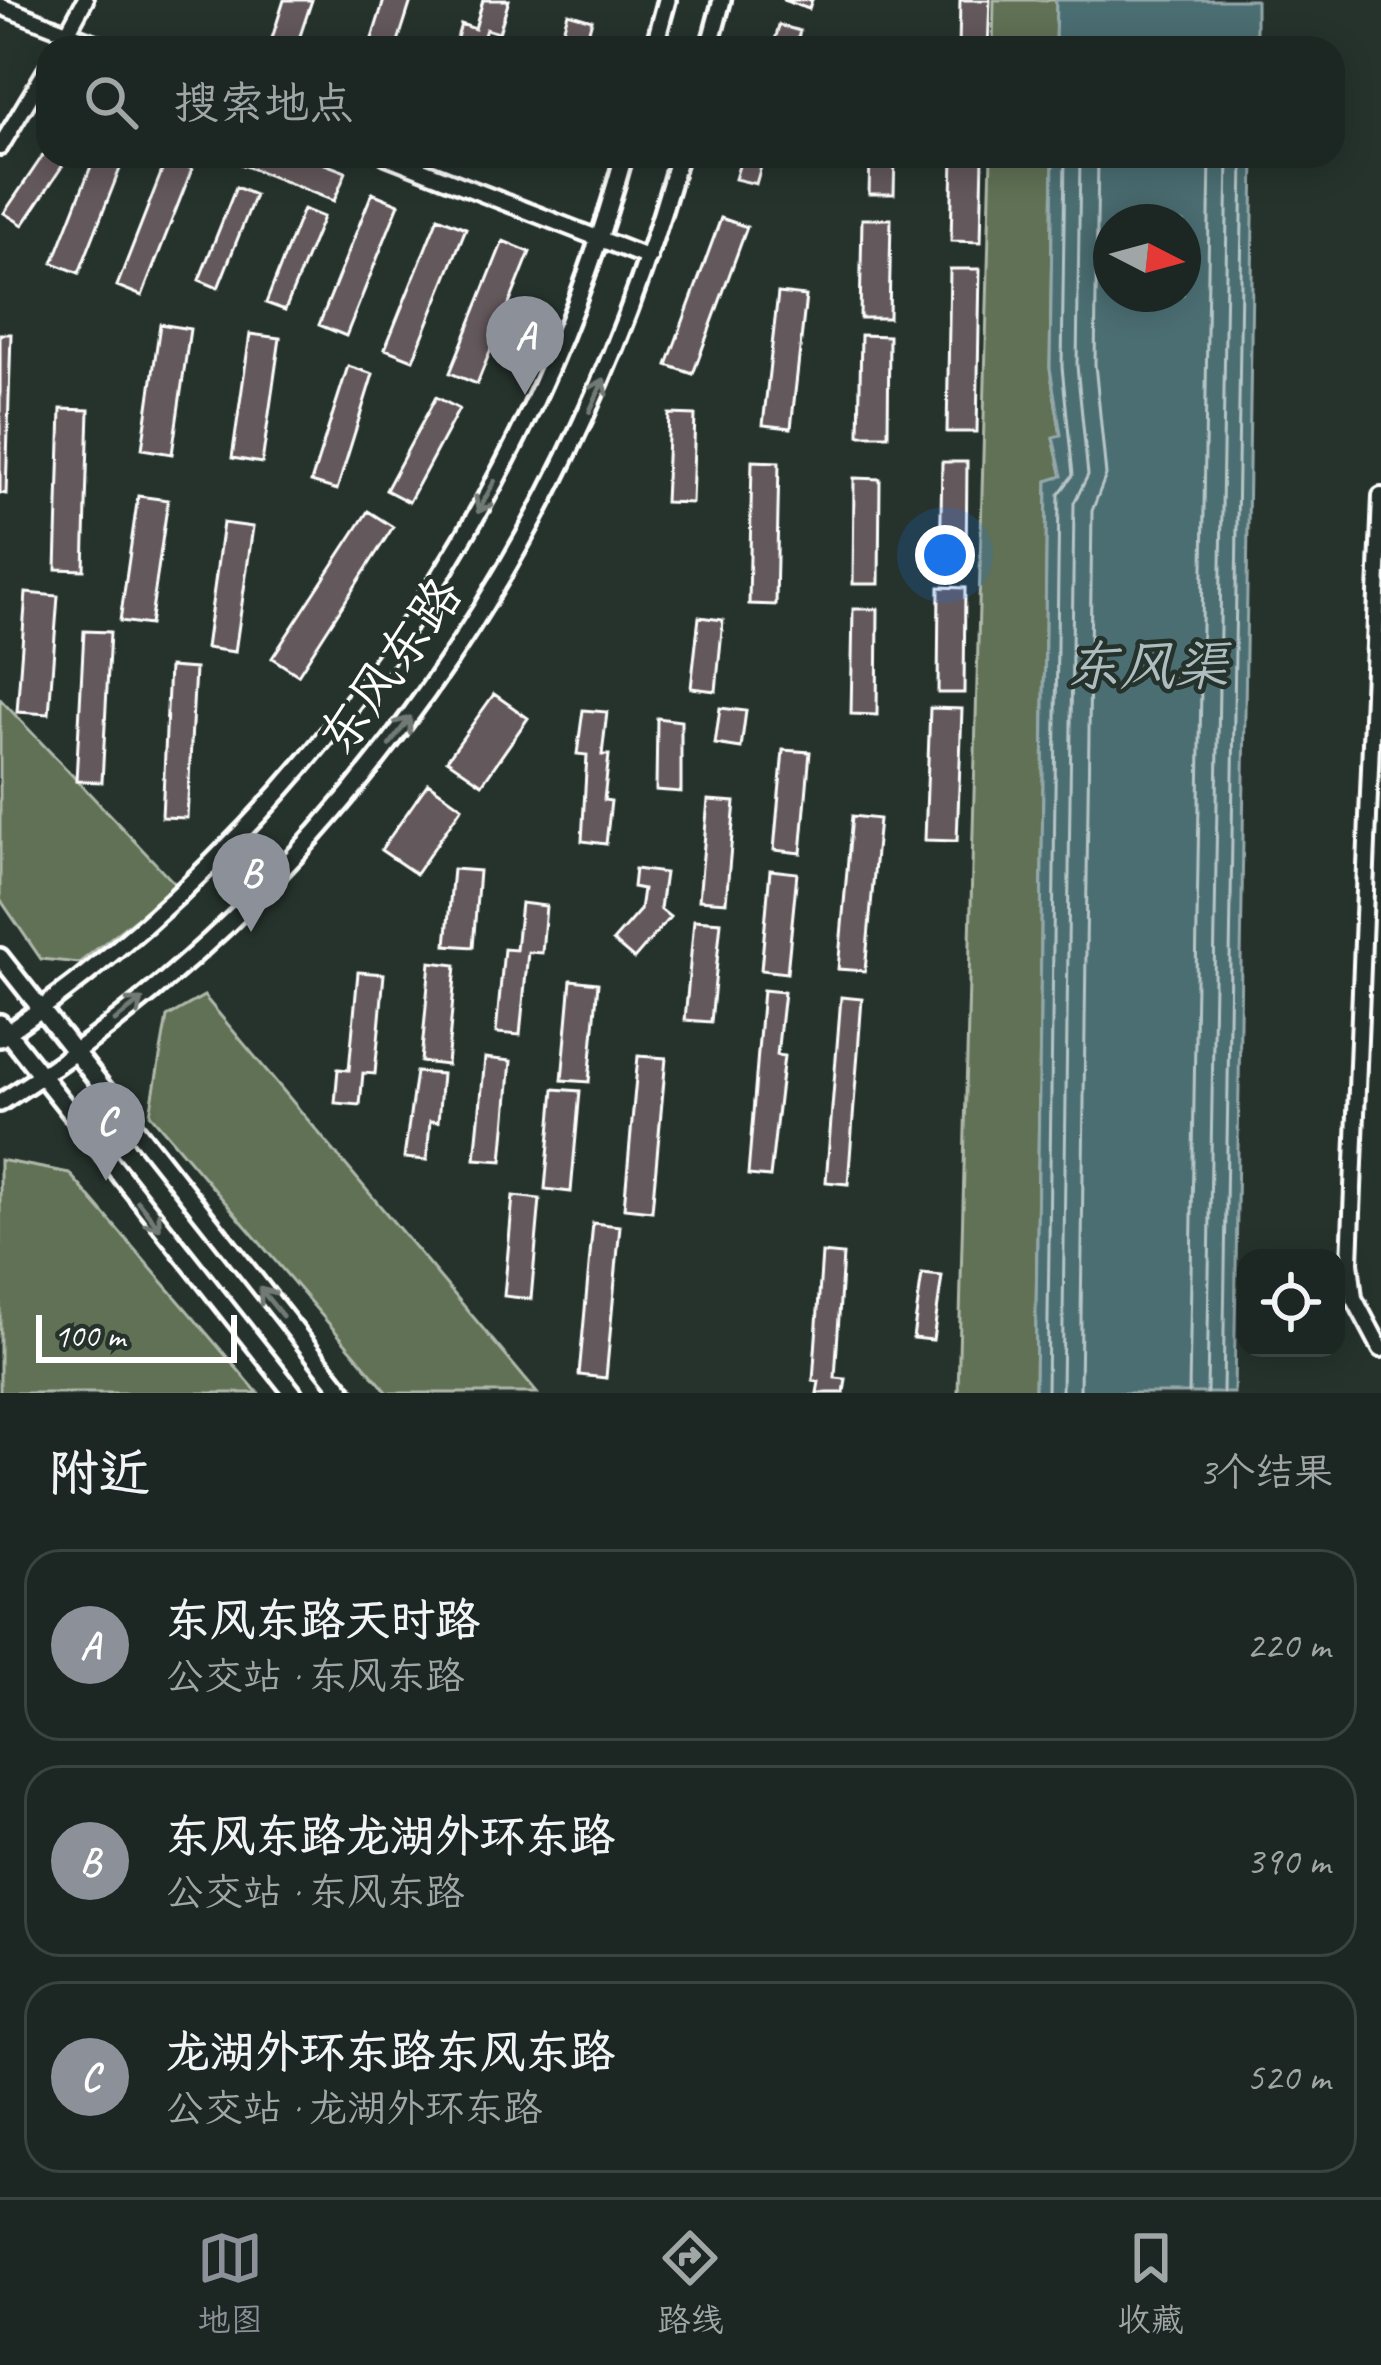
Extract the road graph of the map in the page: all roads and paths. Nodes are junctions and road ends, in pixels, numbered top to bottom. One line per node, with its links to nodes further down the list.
1 (85, 0): 5 (street)
2 (667, 0): 8 (main road)
3 (722, 0): 9 (main road)
4 (0, 6): 5 (street)
5 (68, 32): 6 (street); 7 (street)
6 (66, 36)
7 (78, 36)
8 (657, 36)
9 (712, 36)
10 (36, 87): 11 (street)
11 (0, 147)
12 (417, 168): 15 (street)
13 (620, 168): 15 (main road, 东风东路)
14 (675, 168): 16 (main road, 东风东路)
15 (599, 238): 16 (street); 20 (main road, 东风东路, one-way to 20)
16 (649, 258): 22 (main road, 东风东路, one-way to 16)
17 (1381, 496): 18 (street)
18 (1381, 506): 25 (street)
19 (0, 957): 20 (main road)
20 (40, 1010): 21 (main road, 东风东路); 22 (main road)
21 (2, 1032): 23 (main road)
22 (73, 1053): 23 (main road, 东风东路); 27 (main road, one-way to 22)
23 (40, 1076): 24 (main road, 东风东路); 26 (main road, one-way to 26)
24 (0, 1103)
25 (1381, 1349)
26 (292, 1393)
27 (344, 1393)

